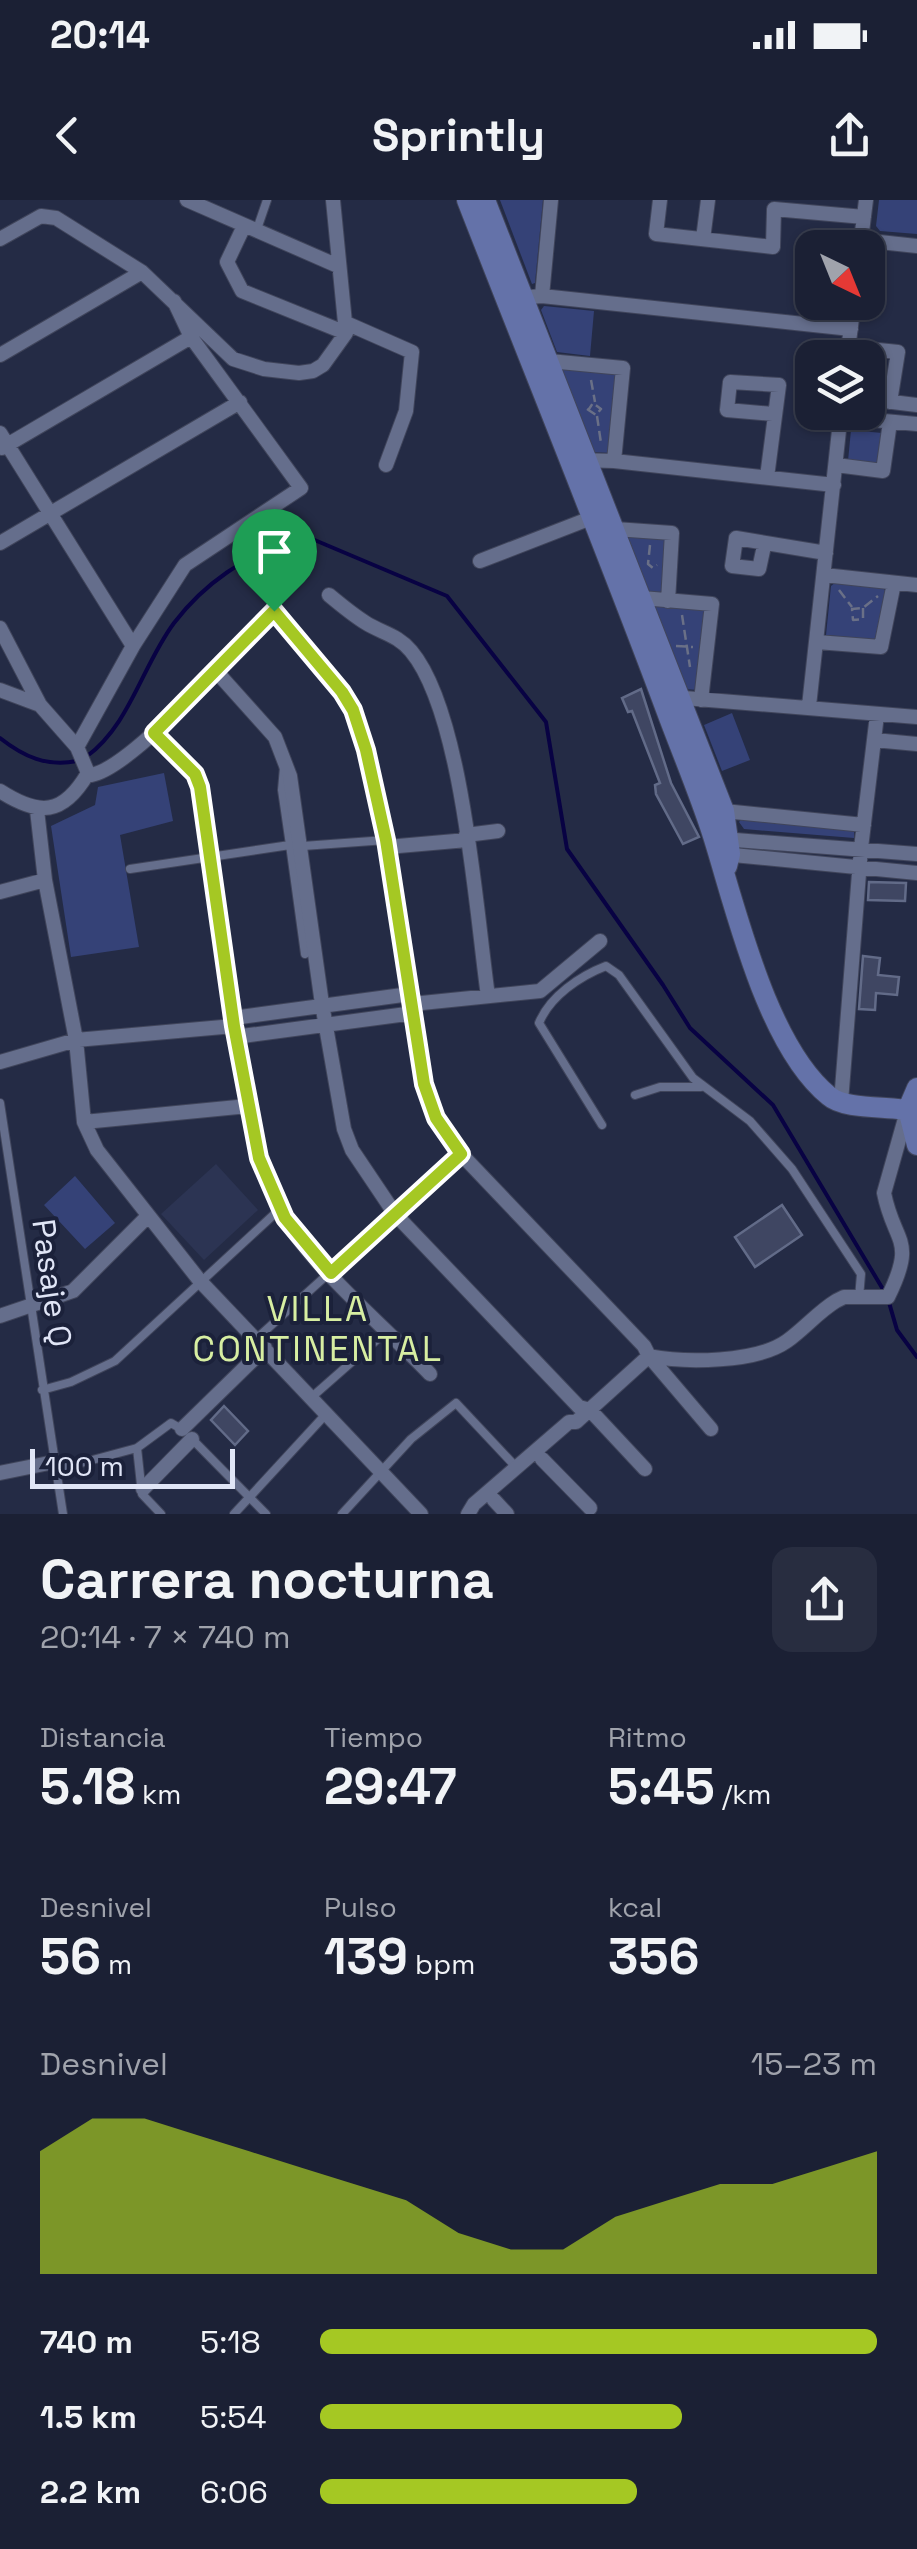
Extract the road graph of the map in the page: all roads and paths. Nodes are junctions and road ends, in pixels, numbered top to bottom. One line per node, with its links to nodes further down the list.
1 (187, 200): 11 (street)
2 (267, 200): 11 (lane)
3 (333, 200): 17 (street)
4 (467, 200): 19 (street)
5 (486, 200): 19 (street)
6 (551, 200): 19 (street)
7 (660, 200): 14 (street)
8 (708, 200): 14 (street)
9 (866, 200): 10 (street)
10 (864, 217): 12 (street); 14 (street)
11 (250, 229): 17 (street); 22 (street)
12 (863, 230)
13 (0, 239): 18 (street)
14 (703, 239)
15 (885, 245): 16 (street)
16 (917, 246)
17 (338, 266): 22 (street)
18 (142, 272): 20 (street); 27 (street)
19 (524, 297): 23 (street); 28 (street); 40 (street)
20 (174, 302): 22 (street); 24 (street)
21 (852, 320): 23 (street)
22 (346, 328): 42 (street)
23 (851, 329): 25 (street)
24 (191, 337): 31 (street); 39 (street)
25 (850, 340)
26 (885, 352): 32 (street)
27 (0, 355)
28 (549, 361): 40 (street); 40 (street)
29 (590, 370): 40 (path)
30 (885, 401): 32 (street)
31 (240, 402): 45 (street); 67 (street)
32 (890, 402): 33 (street)
33 (917, 405)
34 (773, 414): 43 (street)
35 (885, 421): 36 (street)
36 (890, 422): 37 (street); 41 (street)
37 (917, 424)
38 (840, 430): 41 (street)
39 (2, 443): 45 (street)
40 (593, 458): 43 (street); 46 (street); 47 (street)
41 (836, 465): 44 (street)
42 (386, 466)
43 (767, 476): 44 (street)
44 (834, 485): 51 (street)
45 (50, 513): 49 (street); 67 (street)
46 (590, 518): 53 (street); 73 (street)
47 (615, 530): 58 (street); 59 (street)
48 (648, 536): 52 (path)
49 (0, 543)
50 (764, 546): 51 (street)
51 (826, 553): 54 (street)
52 (652, 558)
53 (480, 561)
54 (830, 580): 56 (street); 60 (path); 65 (street)
55 (917, 585): 56 (street)
56 (889, 587): 61 (path); 65 (street)
57 (328, 595): 88 (street)
58 (642, 598): 59 (street); 73 (street)
59 (674, 603): 68 (path); 73 (street)
60 (853, 608): 61 (path); 62 (path)
61 (863, 608): 62 (path)
62 (852, 620): 64 (path)
63 (0, 628): 74 (street)
64 (842, 628)
65 (816, 642): 75 (street)
66 (670, 645): 68 (path)
67 (133, 646): 81 (street)
68 (687, 646): 69 (path); 71 (path)
69 (702, 648)
70 (215, 670): 78 (street); 89 (street); 90 (street)
71 (691, 674)
72 (0, 690): 74 (street)
73 (681, 698): 75 (street); 85 (street); 92 (street)
74 (40, 706): 81 (street)
75 (810, 706): 76 (street)
76 (877, 715): 77 (street); 79 (street)
77 (917, 717)
78 (154, 733): 82 (street); 94 (street)
79 (874, 740): 80 (street); 86 (street)
80 (917, 744)
81 (76, 747): 82 (street)
82 (86, 771): 84 (street)
83 (0, 791): 84 (street)
84 (37, 810): 98 (street)
85 (724, 811): 86 (street); 92 (street)
86 (864, 825): 91 (street)
87 (498, 831): 88 (street)
88 (466, 837): 89 (street); 102 (street)
89 (387, 843): 90 (lane); 104 (street)
90 (296, 845): 94 (lane); 101 (lane); 103 (street)
91 (862, 848): 92 (street); 93 (street); 95 (street)
92 (723, 852): 95 (street); 112 (street)
93 (917, 854)
94 (212, 858): 96 (lane); 106 (street)
95 (860, 868): 97 (street); 112 (street)
96 (130, 870)
97 (917, 873)
98 (46, 880): 99 (street); 107 (street)
99 (0, 892)
100 (600, 941): 102 (street)
101 (304, 954)
102 (488, 996): 104 (street)
103 (322, 1004): 104 (street); 105 (street); 106 (street)
104 (412, 1004): 105 (street); 119 (street)
105 (325, 1023): 106 (street); 122 (street)
106 (234, 1027): 107 (street); 114 (street)
107 (76, 1040): 108 (street); 116 (street)
108 (0, 1062)
109 (701, 1086): 111 (lane); 117 (lane); 126 (lane)
110 (917, 1088): 115 (street)
111 (634, 1095)
112 (841, 1102): 115 (street)
113 (0, 1103): 127 (lane, Pasaje Q)
114 (248, 1106): 116 (street); 121 (street)
115 (912, 1111): 118 (street); 120 (street)
116 (84, 1122): 123 (street)
117 (602, 1125)
118 (917, 1147): 120 (street)
119 (461, 1154): 122 (lane); 131 (street)
120 (890, 1167): 126 (street)
121 (281, 1208): 124 (street); 125 (lane)
122 (396, 1214): 124 (lane); 135 (street)
123 (148, 1216): 125 (street); 127 (street)
124 (331, 1273): 129 (street); 130 (lane)
125 (200, 1280): 130 (street); 133 (lane)
126 (859, 1298): 131 (street)
127 (30, 1306): 128 (street); 133 (lane, Pasaje Q)
128 (0, 1316)
129 (388, 1330): 132 (street); 134 (lane)
130 (260, 1344): 134 (street); 139 (street)
131 (649, 1356): 135 (street); 138 (street)
132 (430, 1374)
133 (42, 1390): 142 (lane, Pasaje Q)
134 (313, 1396): 136 (street)
135 (590, 1410): 137 (street); 144 (street)
136 (327, 1413): 145 (street); 148 (lane)
137 (576, 1422): 141 (street); 143 (street)
138 (711, 1429)
139 (187, 1434): 140 (lane); 147 (street); 148 (lane)
140 (137, 1448): 142 (lane); 147 (lane)
141 (542, 1459): 149 (street); 150 (street)
142 (55, 1466): 146 (street); 151 (lane, Pasaje Q)
143 (517, 1468): 145 (lane); 157 (street)
144 (645, 1469)
145 (382, 1471): 155 (lane); 156 (street)
146 (0, 1473)
147 (143, 1489): 152 (lane)
148 (249, 1498): 153 (lane); 154 (lane)
149 (494, 1500): 157 (street); 158 (street)
150 (590, 1508)
151 (63, 1514)
152 (161, 1514)
153 (234, 1514)
154 (266, 1514)
155 (342, 1514)
156 (420, 1514)
157 (469, 1514)
158 (507, 1514)

